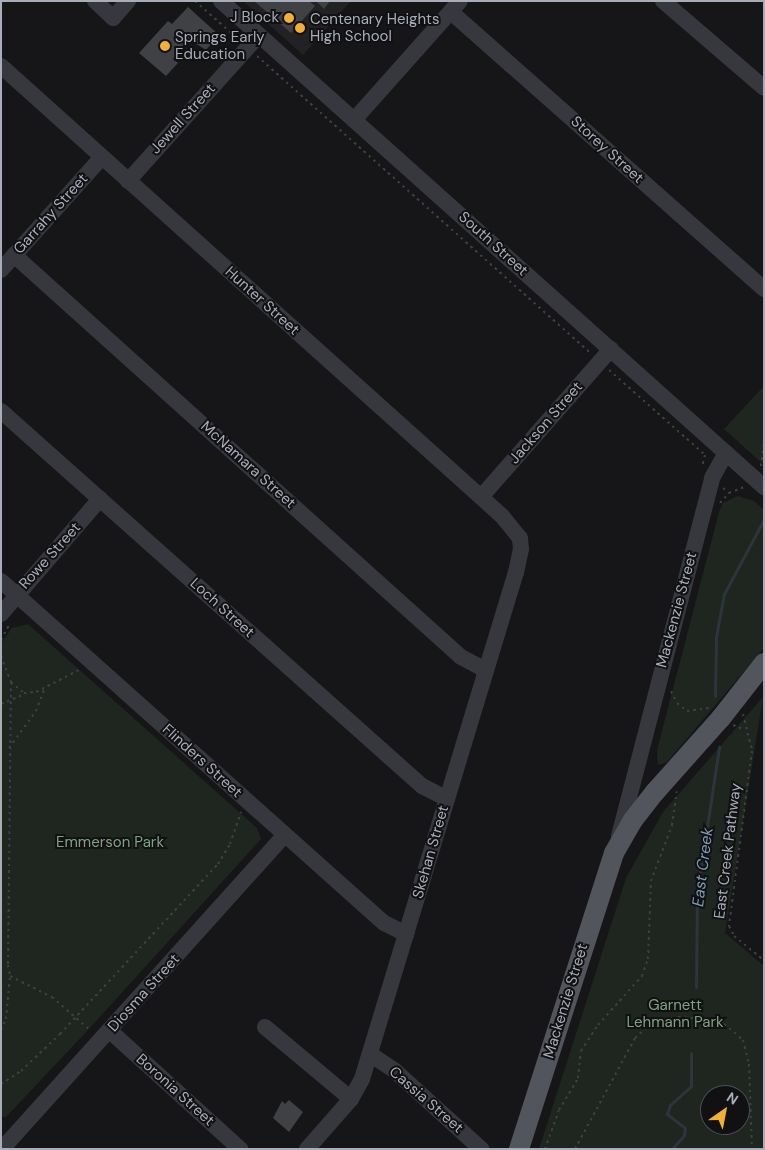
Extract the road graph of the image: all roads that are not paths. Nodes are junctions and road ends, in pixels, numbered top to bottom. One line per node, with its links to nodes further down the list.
1 (95, 1): 2 (street)
2 (128, 1)
3 (221, 1): 6 (street, South Street)
4 (663, 1): 8 (street)
5 (456, 6): 9 (street); 14 (street, Storey Street)
6 (259, 35): 9 (street, South Street); 11 (street, Jewell Street)
7 (1, 66): 10 (street, Hunter Street)
8 (764, 88)
9 (354, 120): 15 (street, South Street)
10 (101, 158): 11 (street, Hunter Street); 12 (street, Garrahy Street)
11 (128, 181): 19 (street, Hunter Street)
12 (14, 256): 13 (street, Garrahy Street); 26 (street, McNamara Street)
13 (1, 270)
14 (764, 289)
15 (611, 349): 17 (street, South Street); 19 (street, Jackson Street)
16 (1, 411): 20 (street, Loch Street)
17 (726, 453): 18 (street, South Street); 27 (street, Mackenzie Street)
18 (758, 482)
19 (481, 497): 21 (street, Hunter Street)
20 (100, 499): 23 (street, Rowe Street); 29 (street, Loch Street)
21 (520, 538): 26 (street, Skehan Street)
22 (1, 581): 23 (street, Flinders Street)
23 (16, 594): 24 (street, Rowe Street); 30 (street, Flinders Street)
24 (7, 617)
25 (764, 663): 28 (main road, Mackenzie Street)
26 (485, 670): 29 (street, Skehan Street)
27 (636, 771): 28 (street); 31 (street, Mackenzie Street)
28 (655, 792): 31 (main road, Mackenzie Street)
29 (447, 799): 32 (street, Skehan Street)
30 (284, 836): 32 (street, Flinders Street); 34 (street, Diosma Street)
31 (614, 852): 42 (main road, Mackenzie Street)
32 (407, 934): 35 (street, Skehan Street)
33 (265, 1026): 37 (street)
34 (106, 1035): 38 (street, Diosma Street); 39 (street, Boronia Street)
35 (370, 1054): 36 (street, Cassia Street); 37 (street, Skehan Street)
36 (403, 1078): 37 (street); 41 (street, Cassia Street)
37 (354, 1094): 40 (street, Skehan Street)
38 (2, 1149)
39 (240, 1149)
40 (306, 1149)
41 (481, 1149)
42 (519, 1149)

